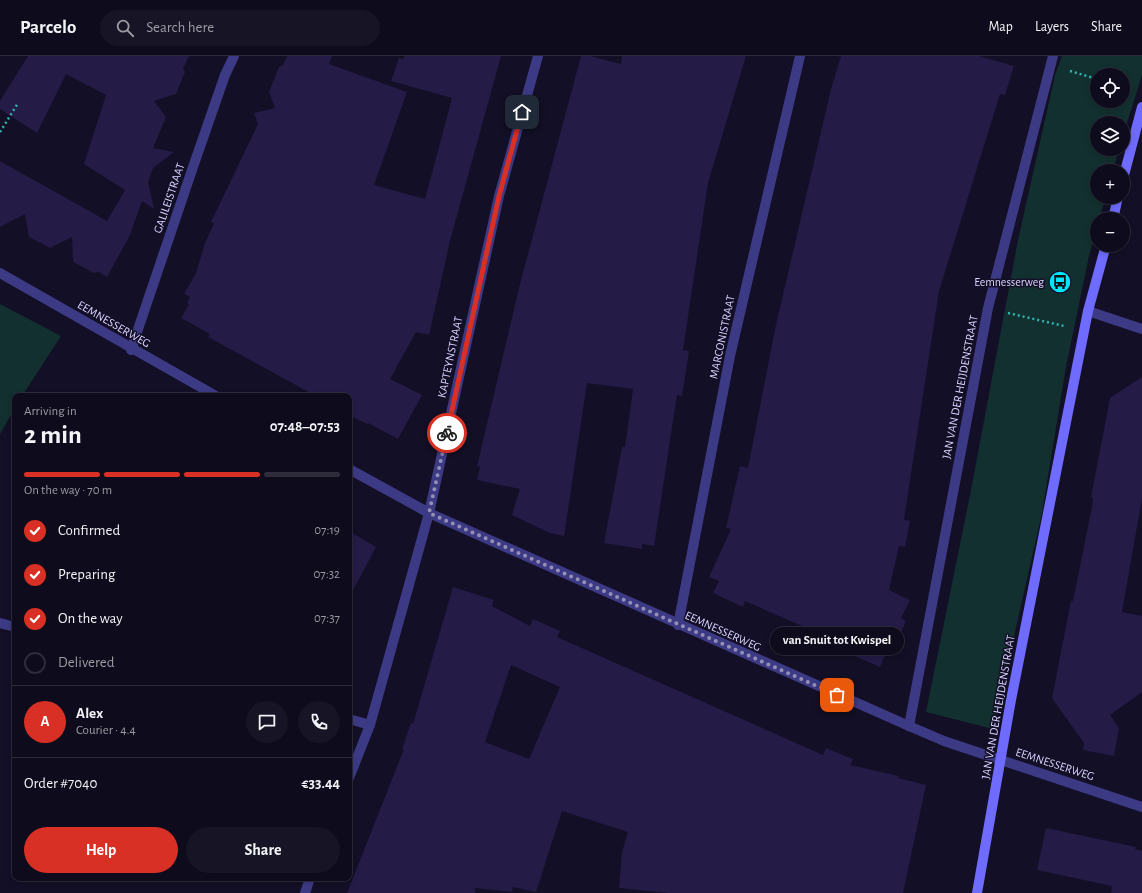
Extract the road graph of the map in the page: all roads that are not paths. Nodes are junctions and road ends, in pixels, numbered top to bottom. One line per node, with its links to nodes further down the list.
1 (234, 56): 11 (street, GALILEISTRAAT)
2 (538, 56): 14 (street, KAPTEYNSTRAAT)
3 (800, 56): 16 (street, MARCONISTRAAT)
4 (1052, 61): 20 (street, JAN VAN DER HEIJDENSTRAAT)
5 (1142, 107): 6 (main road)
6 (1127, 164)
7 (1104, 252): 9 (main road, JAN VAN DER HEIJDENSTRAAT)
8 (0, 273): 11 (street, EEMNESSERWEG)
9 (1088, 311): 10 (street); 21 (main road, JAN VAN DER HEIJDENSTRAAT)
10 (1142, 329)
11 (131, 350): 12 (street, EEMNESSERWEG)
12 (210, 393)
13 (352, 471): 14 (street, EEMNESSERWEG)
14 (429, 513): 16 (street, EEMNESSERWEG); 19 (street, KAPTEYNSTRAAT)
15 (0, 623): 17 (street)
16 (678, 625): 20 (street, EEMNESSERWEG)
17 (12, 626)
18 (352, 720): 19 (street)
19 (370, 725): 22 (street, KAPTEYNSTRAAT)
20 (909, 726): 21 (street, EEMNESSERWEG)
21 (1001, 760): 23 (street, EEMNESSERWEG); 26 (main road, JAN VAN DER HEIJDENSTRAAT)
22 (352, 770)
23 (1142, 807)
24 (309, 881): 25 (street)
25 (304, 893)
26 (977, 893)

